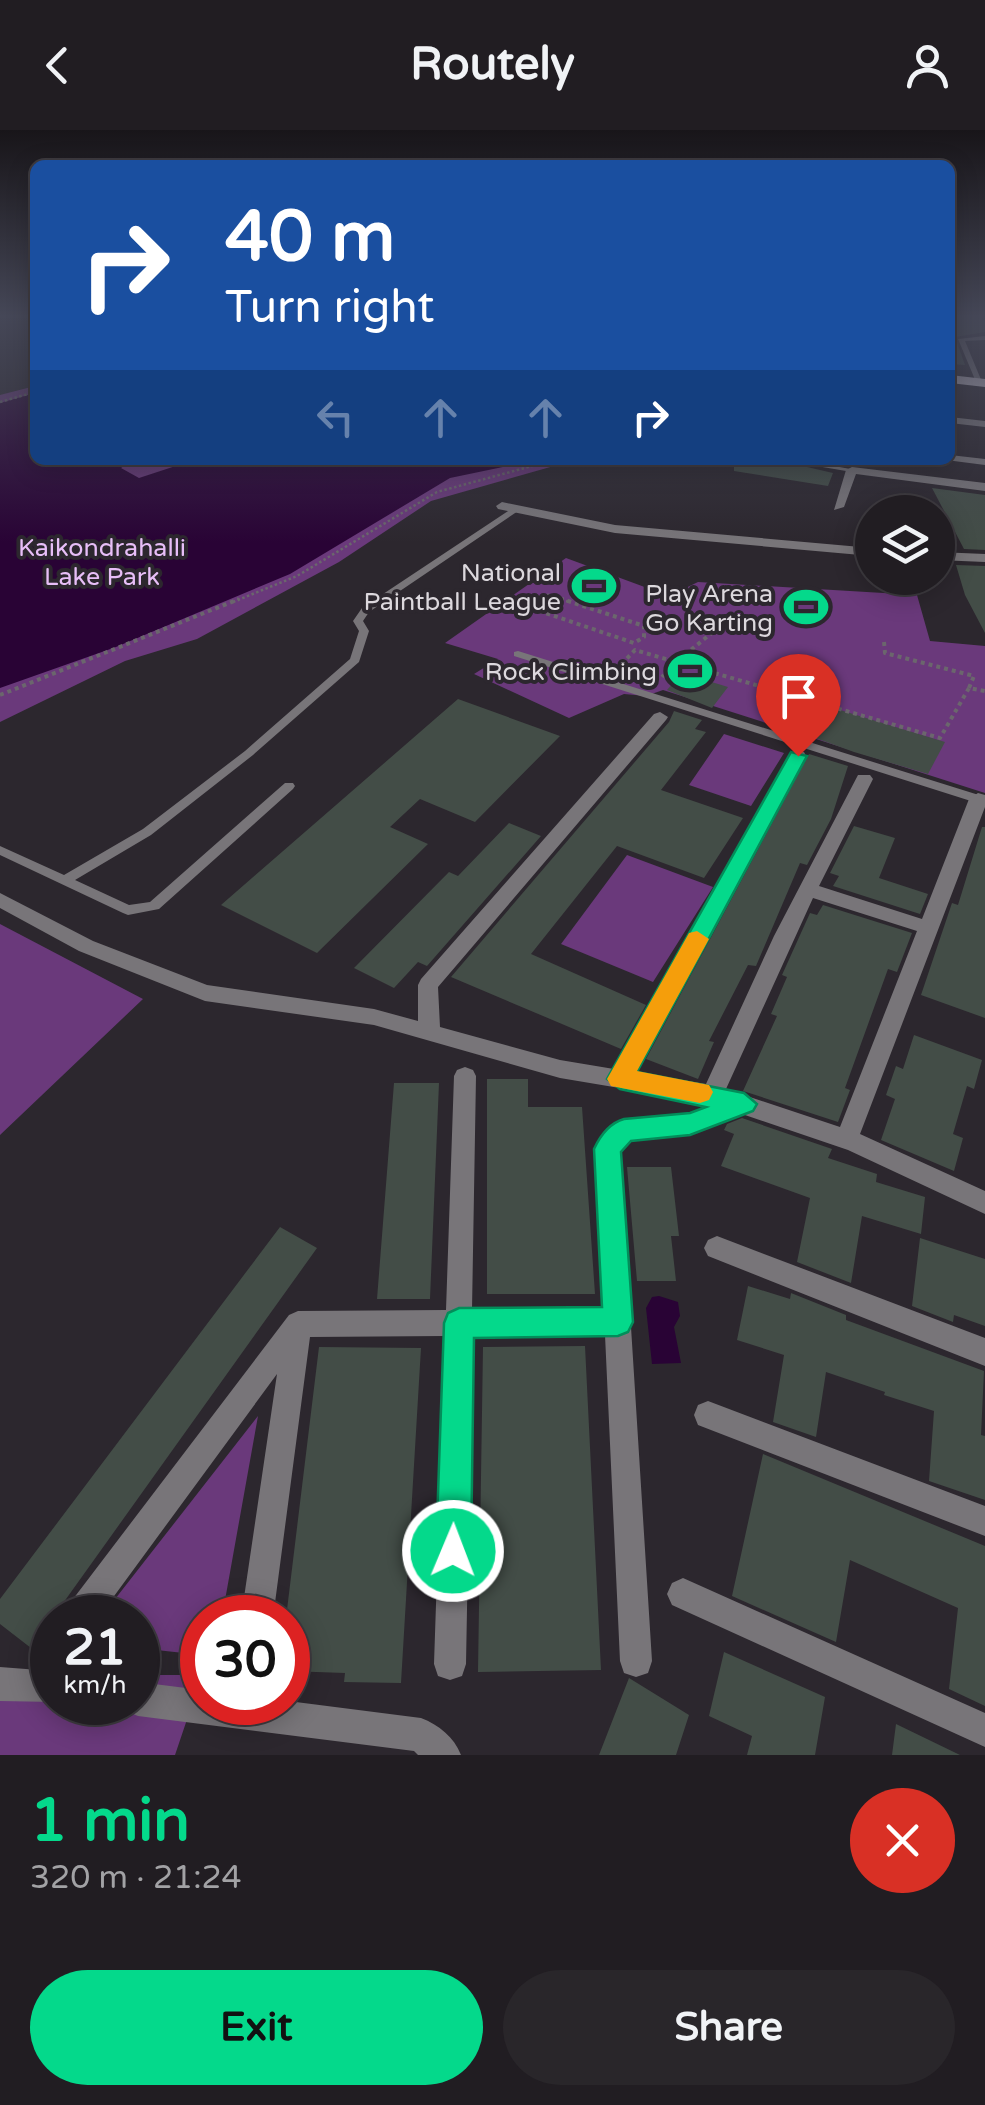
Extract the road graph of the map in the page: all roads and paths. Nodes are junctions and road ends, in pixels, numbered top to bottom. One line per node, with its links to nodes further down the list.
1 (30, 392): 2 (path)
2 (0, 401)
3 (955, 421): 4 (street)
4 (985, 424)
5 (955, 459): 6 (street)
6 (985, 462)
7 (533, 465): 25 (path)
8 (819, 465): 9 (lane)
9 (852, 470): 10 (street); 12 (street)
10 (985, 487)
11 (510, 507): 13 (street); 32 (lane)
12 (838, 507)
13 (855, 551)
14 (955, 557): 15 (street)
15 (985, 558)
16 (713, 632): 20 (path)
17 (644, 637): 17 (path)
18 (884, 642): 23 (path)
19 (518, 654): 22 (lane)
20 (676, 662): 21 (path); 22 (path); 23 (path)
21 (662, 677)
22 (606, 681): 30 (lane)
23 (969, 688): 24 (path)
24 (985, 691)
25 (0, 695)
26 (660, 718): 36 (street)
27 (798, 756): 38 (street)
28 (864, 778): 33 (street)
29 (290, 786): 32 (lane)
30 (982, 800): 35 (street)
31 (0, 850): 32 (lane)
32 (63, 880)
33 (808, 889): 35 (street); 39 (street)
34 (0, 900): 36 (street)
35 (926, 927): 41 (street)
36 (429, 1030): 38 (street)
37 (465, 1076): 45 (street)
38 (620, 1079): 39 (street)
39 (713, 1094): 40 (street)
40 (744, 1104): 41 (street); 44 (street)
41 (847, 1140): 42 (street)
42 (985, 1203)
43 (717, 1248): 47 (street)
44 (618, 1322): 45 (street); 53 (street)
45 (459, 1323): 46 (street); 54 (street)
46 (298, 1324): 51 (street); 52 (street)
47 (985, 1352)
48 (708, 1415): 49 (street)
49 (985, 1522)
50 (683, 1594): 58 (street)
51 (95, 1595)
52 (260, 1595)
53 (636, 1660)
54 (450, 1664)
55 (0, 1684): 56 (street)
56 (30, 1686)
57 (160, 1702): 59 (street)
58 (985, 1730)
59 (444, 1755)

